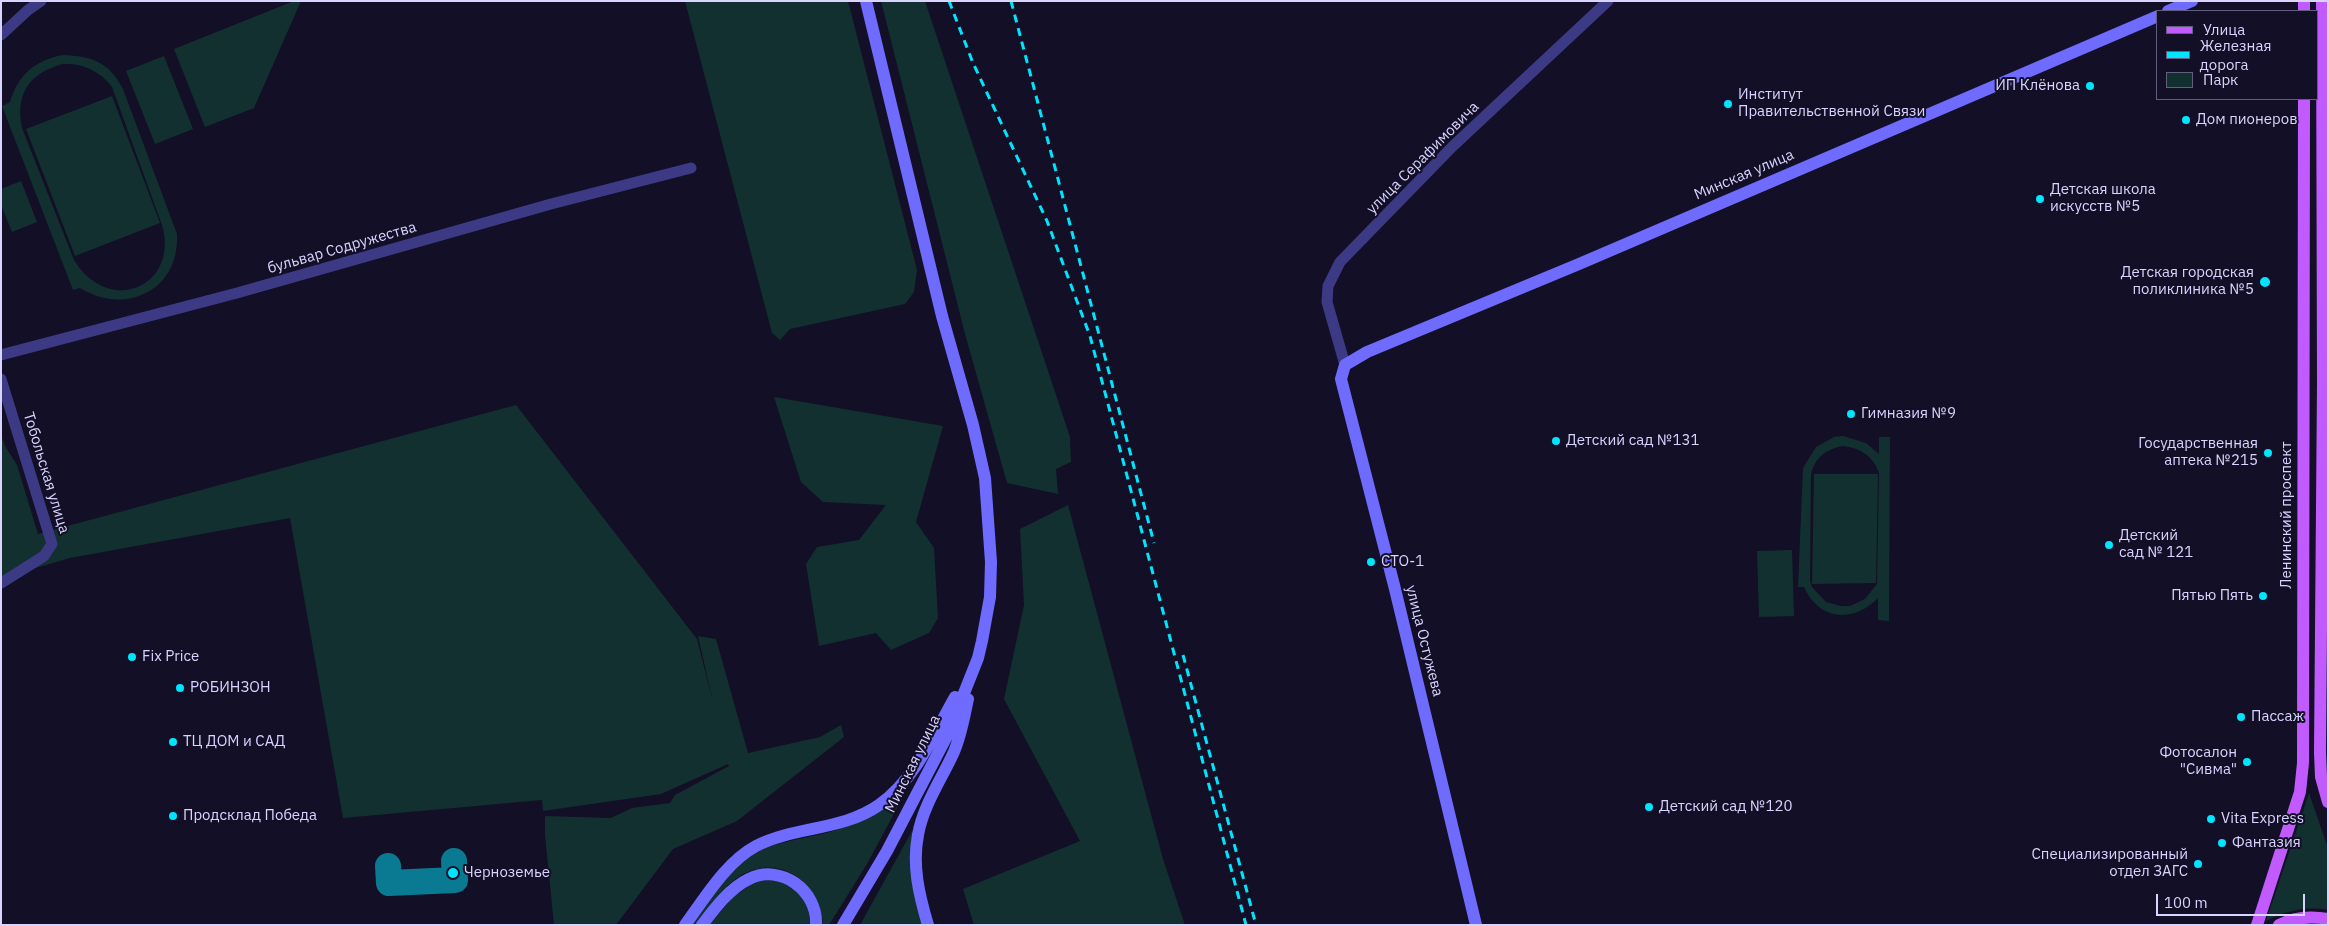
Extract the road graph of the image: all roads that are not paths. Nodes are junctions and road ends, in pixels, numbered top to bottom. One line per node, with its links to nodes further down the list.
1 (41, 1): 8 (street)
2 (866, 1): 15 (street, Минская улица)
3 (1608, 1): 12 (street, улица Серафимовича)
4 (2192, 1): 6 (street)
5 (2322, 1): 16 (main road)
6 (2170, 10)
7 (2156, 17): 12 (street, Минская улица)
8 (1, 35)
9 (2304, 100): 24 (main road, Ленинский проспект)
10 (691, 168): 11 (street, бульвар Содружества)
11 (1, 355)
12 (1344, 365): 23 (street, улица Остужева)
13 (1, 379): 14 (street, Тобольская улица)
14 (1, 582)
15 (978, 658): 18 (street); 21 (street, Минская улица); 22 (street)
16 (2328, 802)
17 (2328, 919): 25 (main road)
18 (685, 925)
19 (702, 925): 20 (street)
20 (816, 925)
21 (843, 925)
22 (928, 925)
23 (1476, 925)
24 (2257, 925)
25 (2279, 925)

